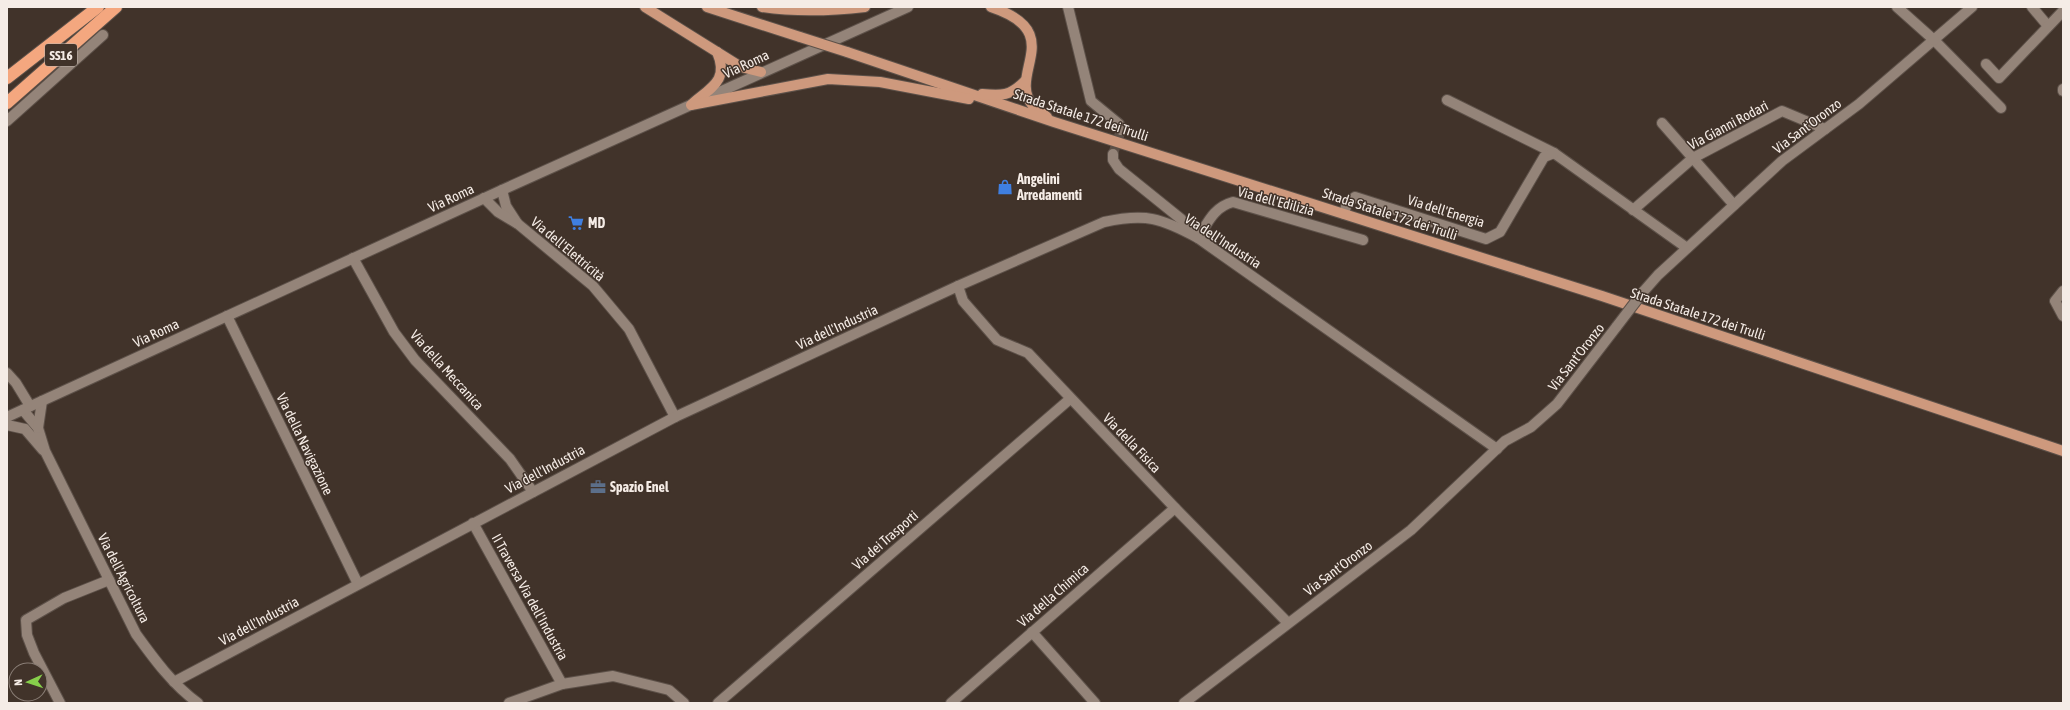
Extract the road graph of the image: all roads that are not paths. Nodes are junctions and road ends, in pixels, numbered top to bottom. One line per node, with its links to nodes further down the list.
1 (98, 7): 21 (highway)
2 (104, 7): 23 (highway, SS16)
3 (116, 7): 26 (highway, SS16)
4 (645, 7): 18 (main road)
5 (707, 7): 24 (main road, Strada Statale 172 dei Trulli, bridge)
6 (762, 7): 7 (main road)
7 (865, 7)
8 (908, 7): 20 (street, Via Roma)
9 (991, 7): 22 (main road)
10 (1068, 7): 34 (street)
11 (1897, 7): 17 (street)
12 (1972, 7): 17 (street, Via Sant'Oronzo)
13 (2032, 7): 15 (street)
14 (2063, 11): 15 (street)
15 (2048, 26): 19 (street)
16 (103, 35): 30 (street)
17 (1934, 40): 28 (street); 33 (street, Via Sant'Oronzo)
18 (717, 52): 20 (main road); 27 (main road)
19 (1986, 64)
20 (761, 72): 27 (street, Via Roma)
21 (7, 78)
22 (1025, 81): 24 (main road); 31 (main road)
23 (7, 92)
24 (963, 92): 29 (main road, Strada Statale 172 dei Trulli)
25 (1447, 100): 35 (street)
26 (7, 103)
27 (691, 105): 29 (main road); 38 (street, Via Roma)
28 (2001, 108)
29 (1016, 110): 31 (main road, Strada Statale 172 dei Trulli)
30 (7, 120)
31 (1054, 122): 43 (main road, Strada Statale 172 dei Trulli)
32 (1662, 123): 37 (street)
33 (1825, 129): 37 (street, Via Gianni Rodari); 41 (street, Via Sant'Oronzo)
34 (1121, 130)
35 (1554, 153): 42 (street); 43 (street, Via dell'Energia)
36 (1113, 154): 40 (street)
37 (1693, 158): 41 (street); 42 (street, Via Gianni Rodari)
38 (502, 190): 39 (street, Via Roma); 45 (street, Via dell'Elettricità)
39 (484, 198): 45 (street, Via dell'Elettricità); 49 (street, Via Roma)
40 (1160, 202): 44 (street); 46 (street)
41 (1734, 205): 48 (street, Via Sant'Oronzo)
42 (1633, 210): 48 (street)
43 (1344, 214): 65 (main road, Strada Statale 172 dei Trulli)
44 (1151, 218): 46 (street, Via dell'Industria); 50 (street, Via dell'Industria)
45 (518, 224): 59 (street, Via dell'Elettricità)
46 (1198, 238): 47 (street, Via dell'Edilizia); 63 (street, Via dell'Industria)
47 (1363, 240)
48 (1687, 248): 63 (street, Via Sant'Oronzo, bridge)
49 (353, 258): 52 (street, Via Roma); 66 (street, Via della Meccanica)
50 (958, 286): 55 (street, Via della Fisica); 59 (street, Via dell'Industria)
51 (2063, 291): 53 (street)
52 (227, 316): 56 (street, Via Roma); 70 (street, Via della Navigazione)
53 (2063, 316)
54 (7, 374): 57 (street)
55 (1070, 399): 67 (street, Via della Fisica); 79 (street, Via dei Trasporti)
56 (42, 401): 57 (street, Via Roma); 61 (street, Via dell'Agricoltura)
57 (26, 408): 58 (street, Via Roma); 61 (street, Via dell'Agricoltura); 62 (street)
58 (7, 417)
59 (675, 417): 66 (street, Via dell'Industria)
60 (7, 425): 62 (street)
61 (38, 428): 64 (street, Via dell'Agricoltura)
62 (25, 429): 64 (street, Via dell'Agricoltura)
63 (1497, 449): 71 (street, Via Sant'Oronzo)
64 (45, 451): 69 (street, Via dell'Agricoltura)
65 (2063, 451)
66 (533, 492): 68 (street, Via dell'Industria)
67 (1175, 508): 71 (street, Via della Fisica); 72 (street, Via della Chimica)
68 (473, 523): 70 (street, Via dell'Industria); 74 (street, II Traversa Via dell'Industria)
69 (109, 580): 73 (street, Via dell'Agricoltura); 75 (street)
70 (358, 584): 73 (street, Via dell'Industria)
71 (1288, 623): 82 (street, Via Sant'Oronzo)
72 (1032, 632): 80 (street, Via della Chimica); 81 (street)
73 (174, 682): 76 (street, Via dell'Agricoltura)
74 (562, 684): 77 (street); 78 (street)
75 (60, 703)
76 (198, 703)
77 (509, 703)
78 (684, 703)
79 (718, 703)
80 (951, 703)
81 (1095, 703)
82 (1184, 703)

